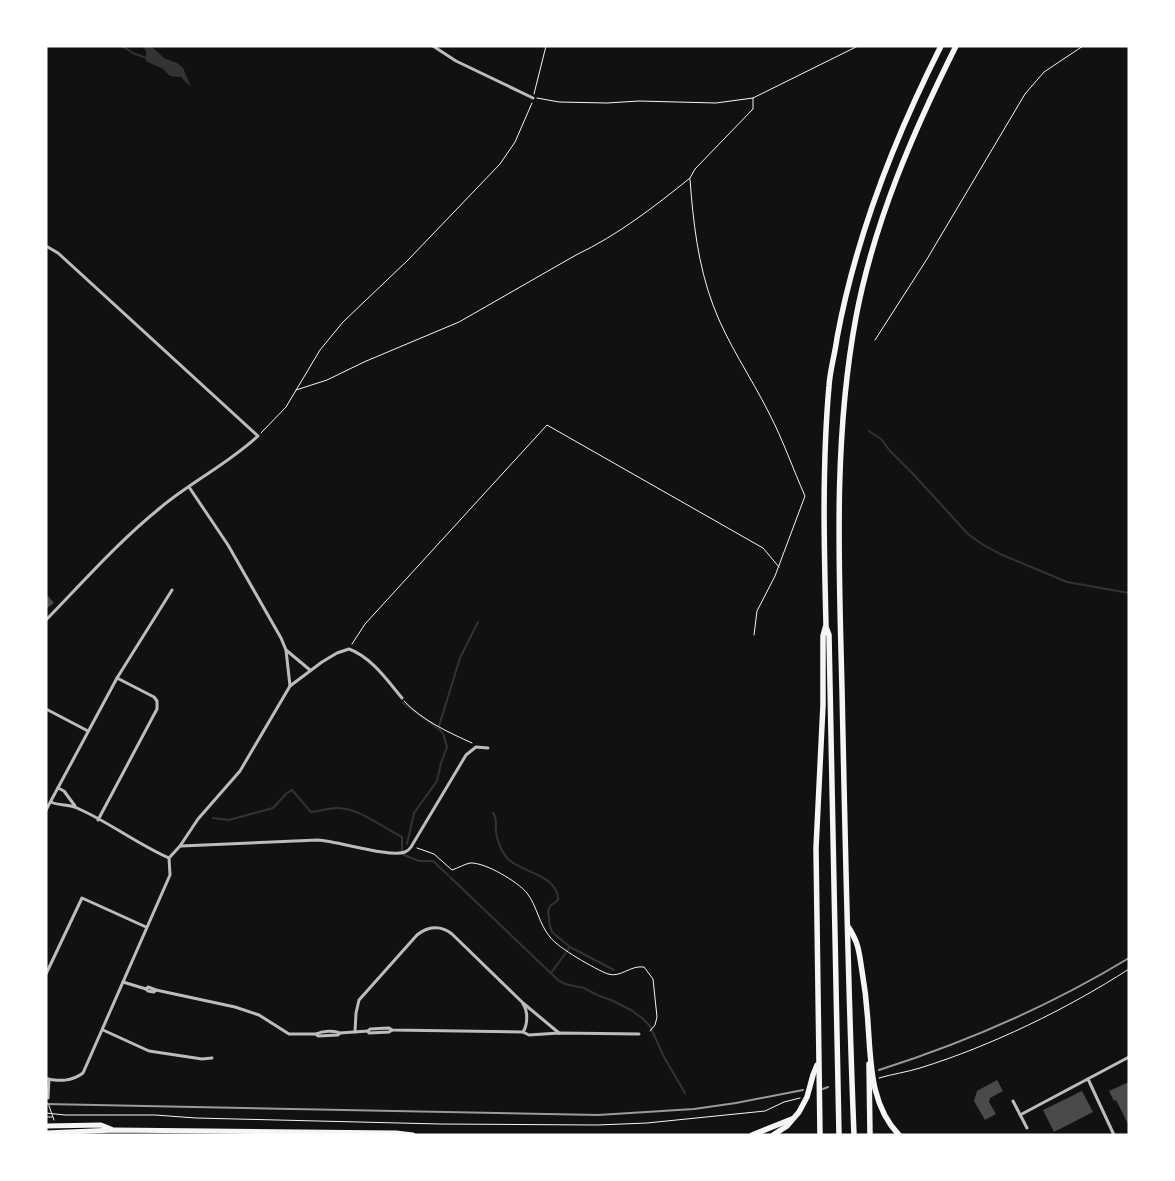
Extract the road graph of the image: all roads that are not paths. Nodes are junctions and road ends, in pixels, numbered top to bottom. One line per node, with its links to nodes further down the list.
1 (433, 46): 4 (street)
2 (941, 46): 9 (highway)
3 (956, 46): 25 (highway)
4 (533, 98)
5 (46, 246): 6 (street)
6 (189, 487): 8 (street); 10 (street)
7 (172, 590): 12 (street)
8 (46, 620)
9 (826, 625): 38 (highway); 53 (highway)
10 (286, 650): 11 (street); 13 (street)
11 (310, 670): 13 (street); 14 (street)
12 (117, 678): 16 (street); 22 (street)
13 (290, 686): 23 (street)
14 (402, 698)
15 (46, 709): 16 (street)
16 (88, 731): 18 (street)
17 (488, 748): 23 (street)
18 (58, 788): 19 (street); 20 (street)
19 (50, 802): 20 (street); 21 (street)
20 (75, 807): 22 (street)
21 (46, 810)
22 (98, 820): 24 (street)
23 (180, 846): 24 (street)
24 (169, 858): 26 (street)
25 (848, 926): 37 (highway); 54 (highway)
26 (146, 927): 27 (street); 28 (street)
27 (46, 974)
28 (123, 982): 30 (street); 31 (street)
29 (522, 1003): 31 (street); 32 (street); 33 (street)
30 (103, 1030): 36 (street); 39 (street)
31 (356, 1032): 32 (street)
32 (523, 1032): 33 (street)
33 (559, 1033): 34 (street)
34 (639, 1034)
35 (1129, 1057): 40 (street)
36 (212, 1058)
37 (870, 1059): 55 (highway); 56 (highway)
38 (818, 1063): 44 (highway); 52 (highway)
39 (48, 1079): 41 (street)
40 (1088, 1079): 43 (street); 57 (street)
41 (47, 1098)
42 (1013, 1101): 43 (street)
43 (1020, 1115): 46 (street)
44 (792, 1119): 50 (highway); 51 (highway)
45 (46, 1126): 47 (highway)
46 (1028, 1128)
47 (114, 1130): 48 (highway); 49 (highway)
48 (46, 1133)
49 (413, 1135)
50 (752, 1135)
51 (773, 1135)
52 (820, 1135)
53 (838, 1135)
54 (854, 1135)
55 (870, 1135)
56 (899, 1135)
57 (1114, 1135)

